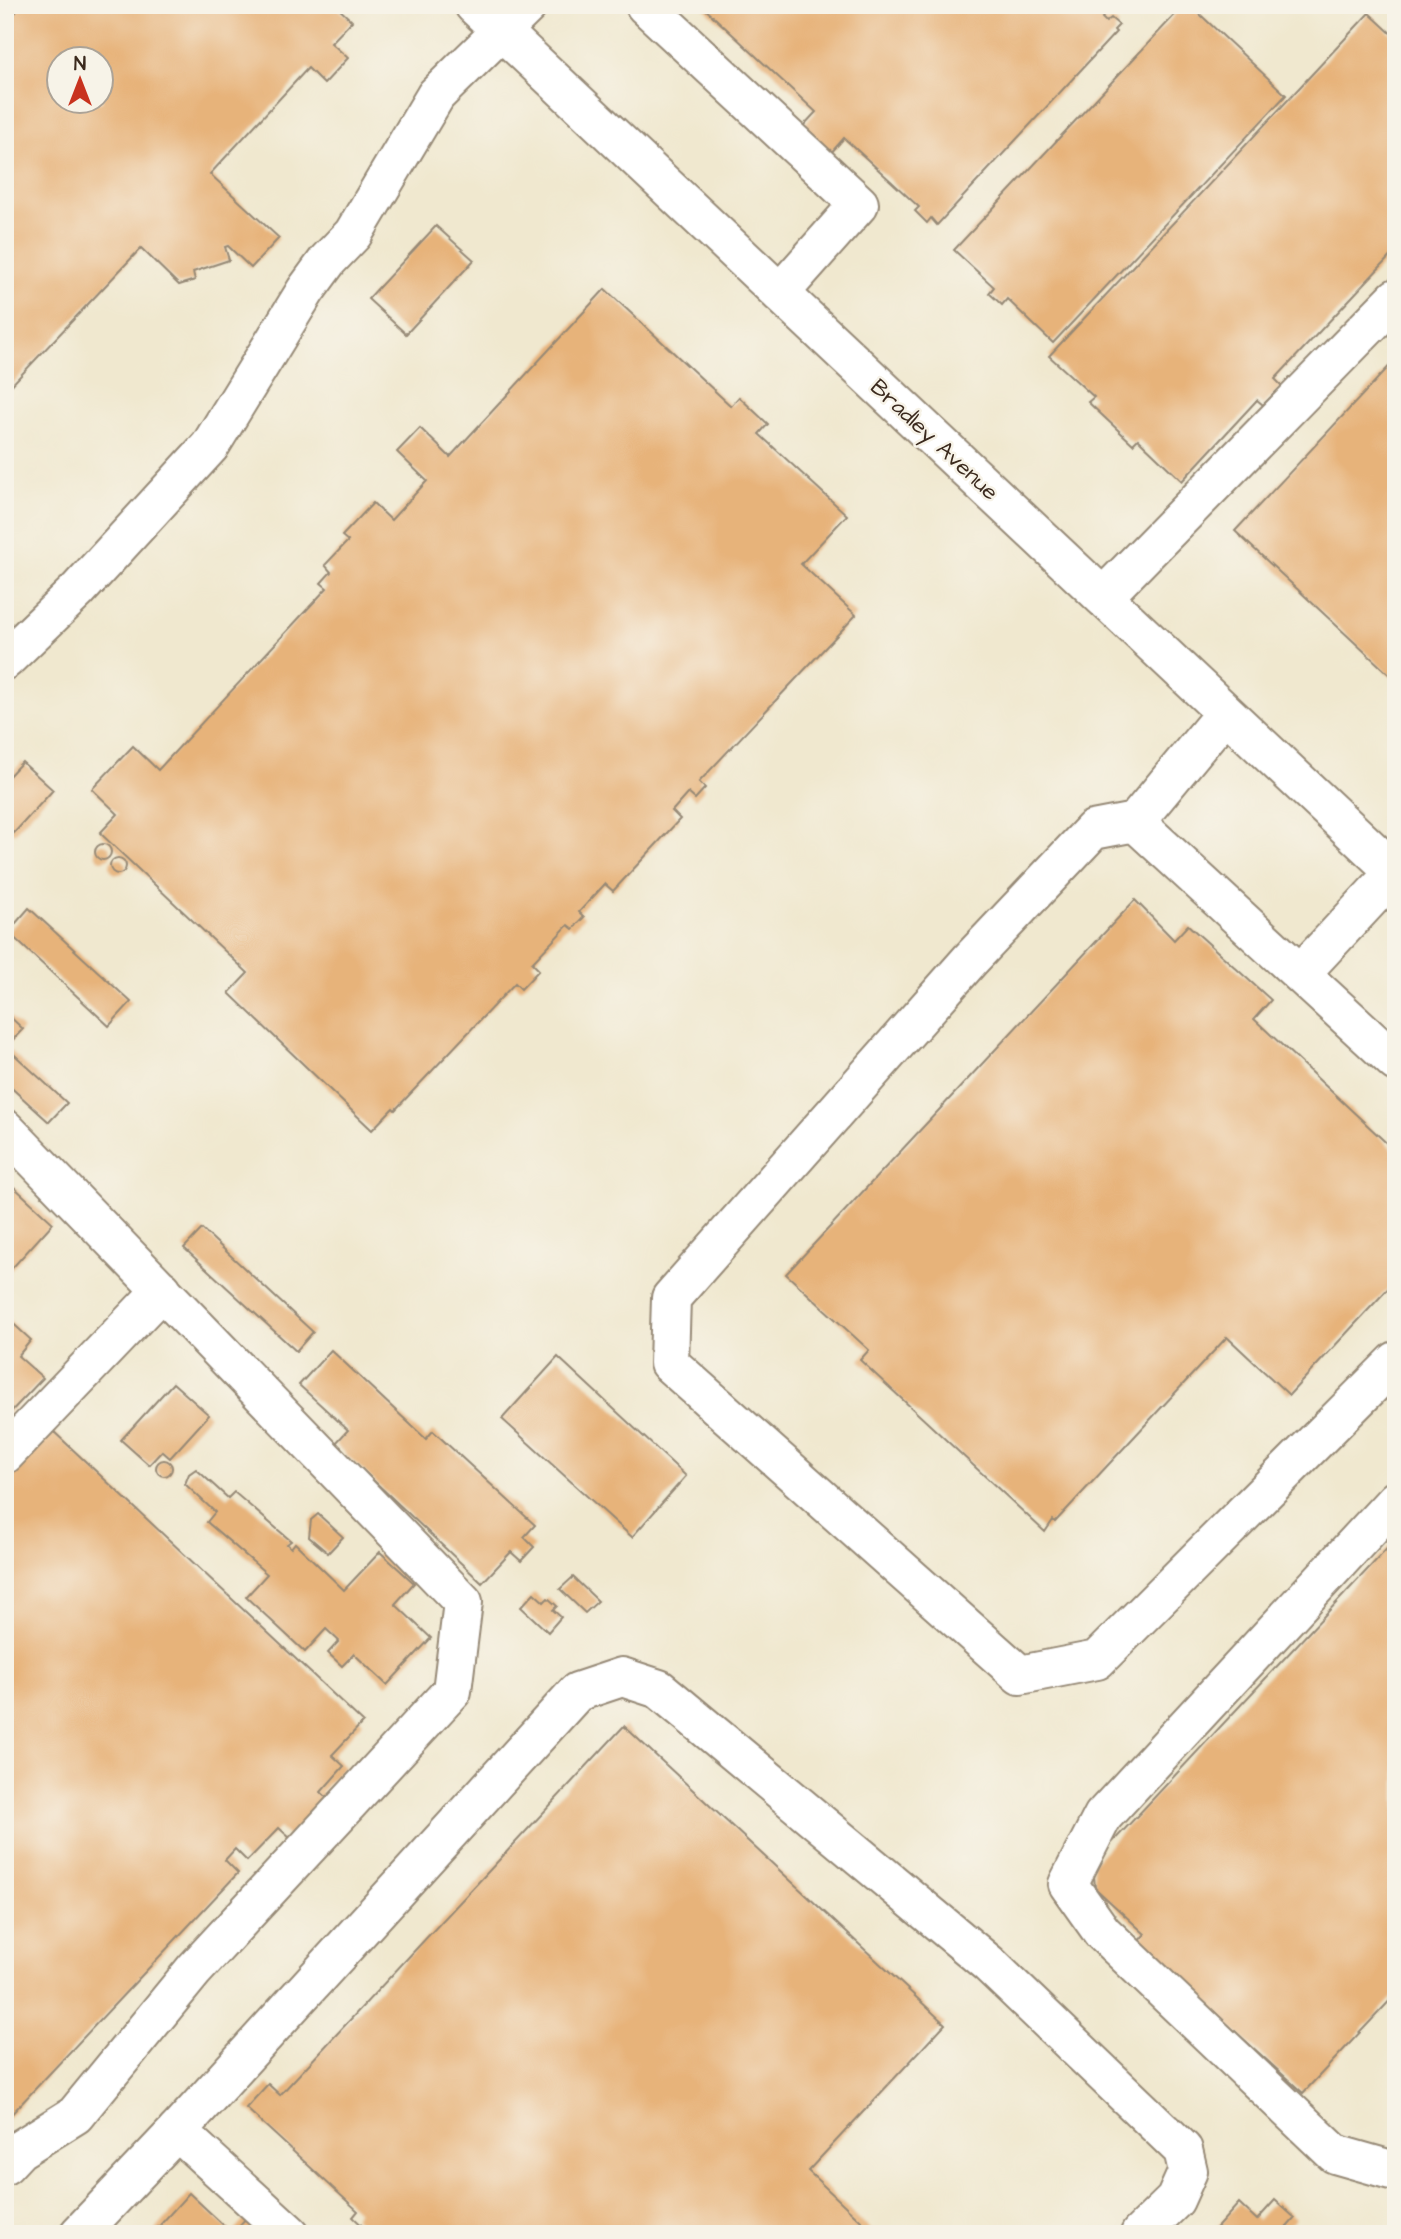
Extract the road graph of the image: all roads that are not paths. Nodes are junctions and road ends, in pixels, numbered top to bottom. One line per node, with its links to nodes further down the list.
1 (474, 5): 3 (street, Bradley Avenue)
2 (645, 5): 4 (street)
3 (515, 18): 4 (street, Bradley Avenue); 7 (street)
4 (780, 293): 6 (street, Bradley Avenue)
5 (1396, 298): 6 (street)
6 (1103, 597): 8 (street, Bradley Avenue)
7 (5, 660)
8 (1225, 713): 9 (street); 10 (street, Bradley Avenue)
9 (1135, 822): 11 (street); 15 (street)
10 (1396, 873): 11 (street)
11 (1301, 974): 12 (street)
12 (1396, 1062)
13 (5, 1129): 14 (street)
14 (162, 1290): 16 (street); 19 (street)
15 (1396, 1361)
16 (5, 1454)
17 (1396, 1500): 20 (street)
18 (177, 2132): 21 (street); 22 (street); 23 (street)
19 (5, 2165)
20 (1396, 2168)
21 (79, 2234)
22 (290, 2234)
23 (1140, 2234)

